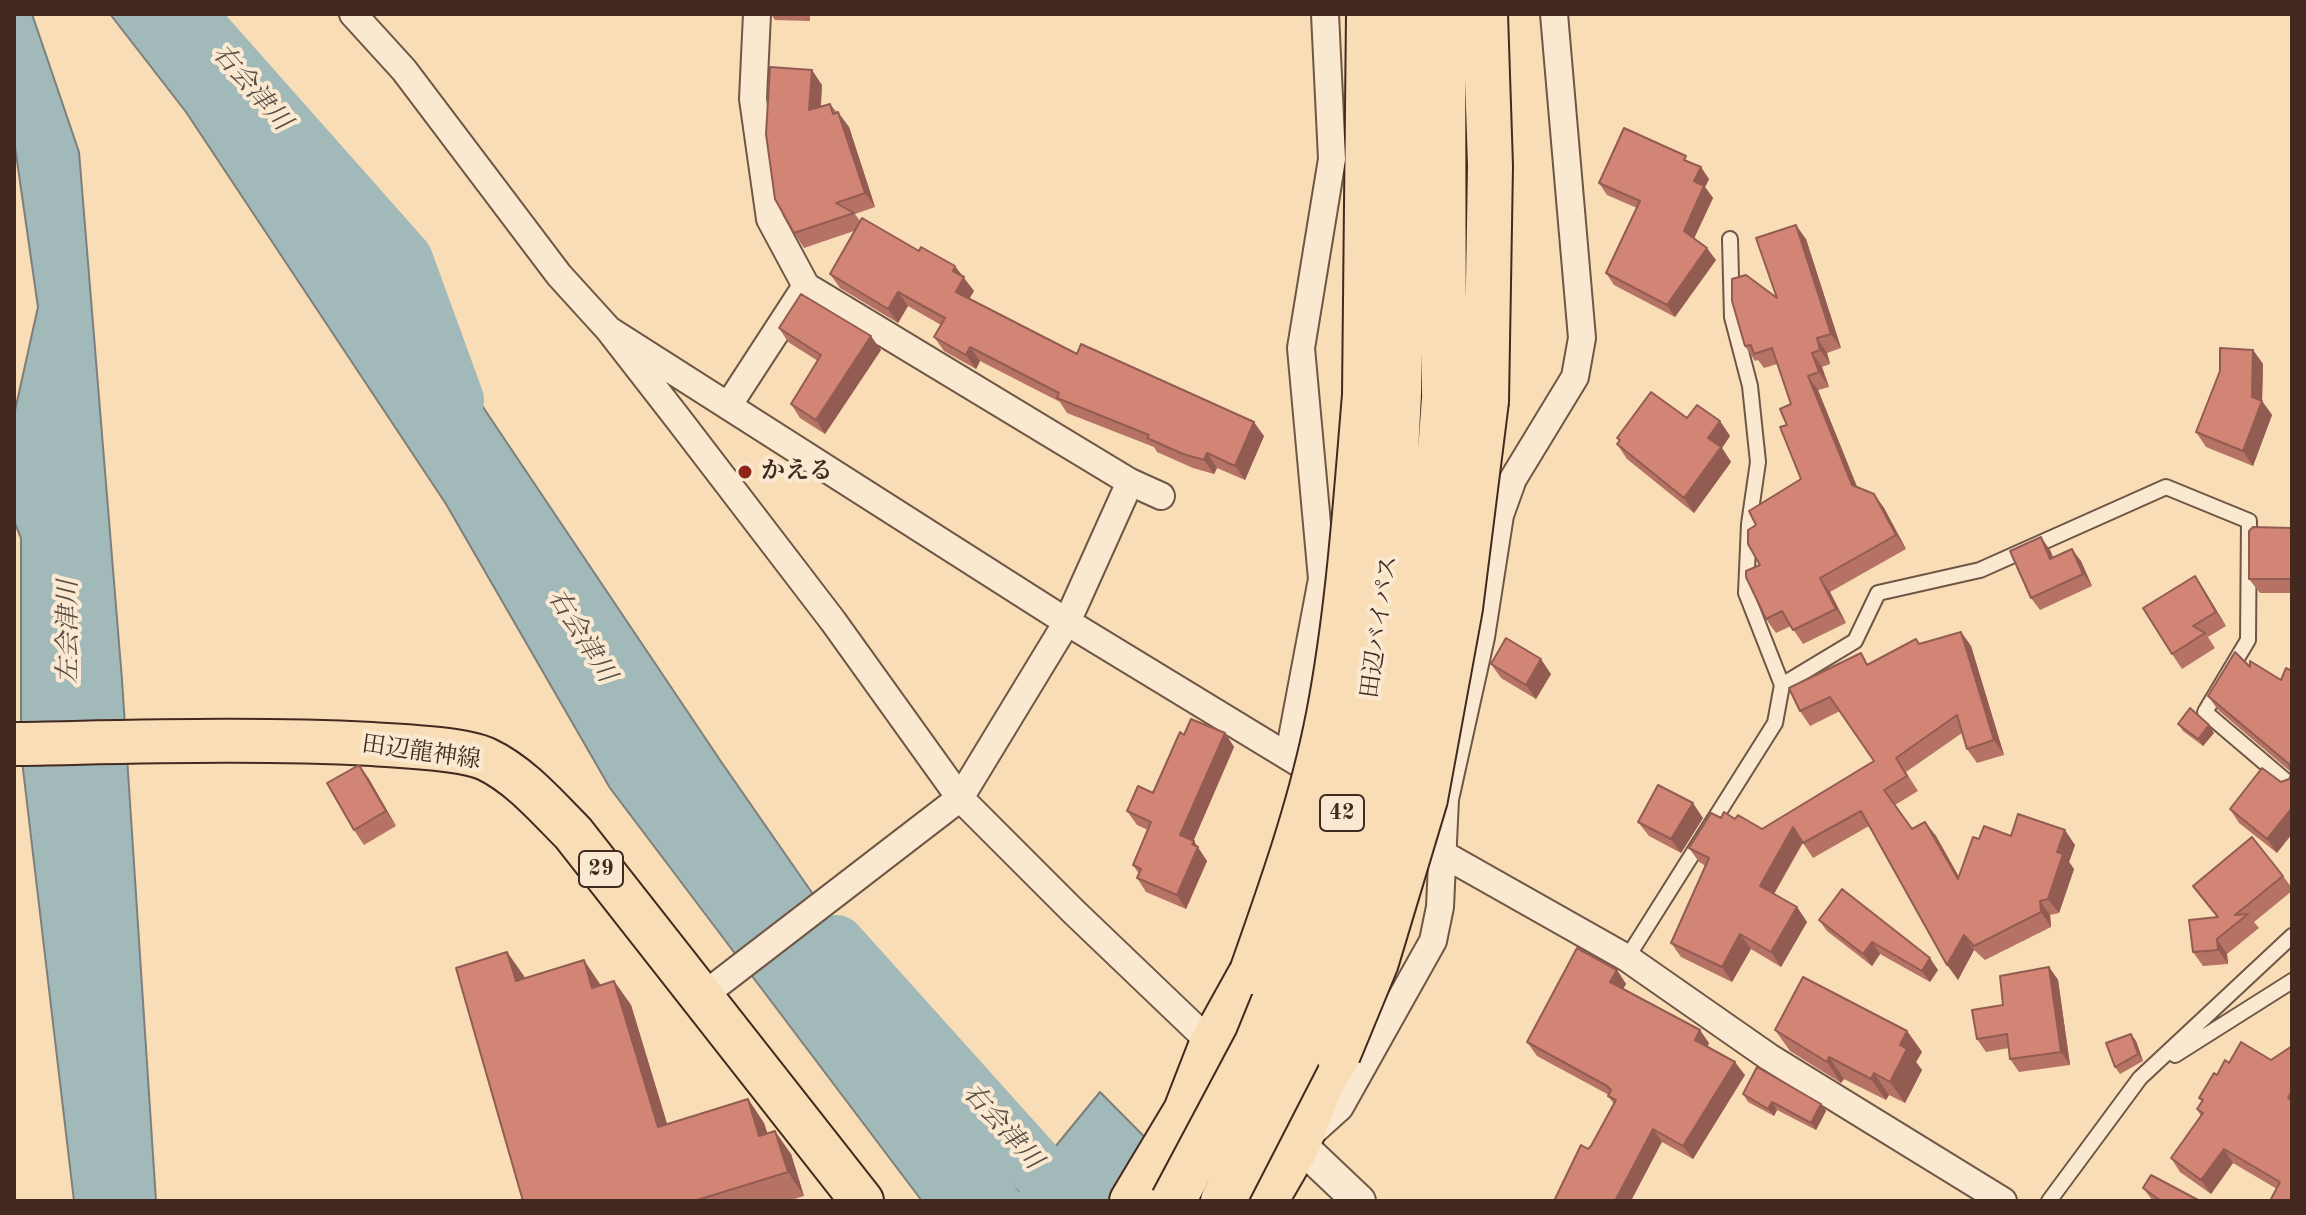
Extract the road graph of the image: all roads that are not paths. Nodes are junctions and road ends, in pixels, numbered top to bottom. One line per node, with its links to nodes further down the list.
1 (353, 14): 11 (street)
2 (757, 14): 10 (street)
3 (1325, 14): 20 (street)
4 (1369, 14): 12 (highway)
5 (1401, 14): 12 (highway, 田辺バイパス / 42)
6 (1443, 14): 13 (highway, 田辺バイパス / 42)
7 (1485, 14): 13 (highway)
8 (1554, 14): 23 (street)
9 (1730, 239): 18 (lane)
10 (806, 286): 14 (street); 15 (street)
11 (609, 330): 14 (street); 22 (street)
12 (1382, 394): 29 (highway, bridge); 36 (highway, 田辺バイパス / 42, bridge)
13 (1465, 399): 32 (highway, bridge); 37 (highway, 田辺バイパス / 42, bridge)
14 (728, 406): 17 (street)
15 (1130, 482): 16 (street); 17 (street)
16 (1161, 496)
17 (1067, 622): 20 (street); 22 (street)
18 (1782, 685): 21 (lane); 25 (lane)
19 (14, 744): 27 (main road, 田辺龍神線 / 29)
20 (1289, 754): 23 (street)
21 (2292, 786)
22 (950, 805): 27 (street); 29 (street)
23 (1441, 857): 25 (street); 32 (street)
24 (2292, 936): 31 (lane)
25 (1627, 958): 30 (street)
26 (2292, 981): 31 (lane)
27 (713, 990): 34 (main road, 田辺龍神線 / 29)
28 (1783, 1032): 30 (street)
29 (1212, 1044): 32 (street); 35 (highway)
30 (1769, 1057): 39 (street)
31 (2140, 1078): 40 (lane)
32 (1297, 1146): 33 (highway); 38 (street)
33 (1268, 1197)
34 (862, 1201)
35 (1132, 1201)
36 (1173, 1201)
37 (1223, 1201)
38 (1359, 1201)
39 (2003, 1201)
40 (2049, 1201)

